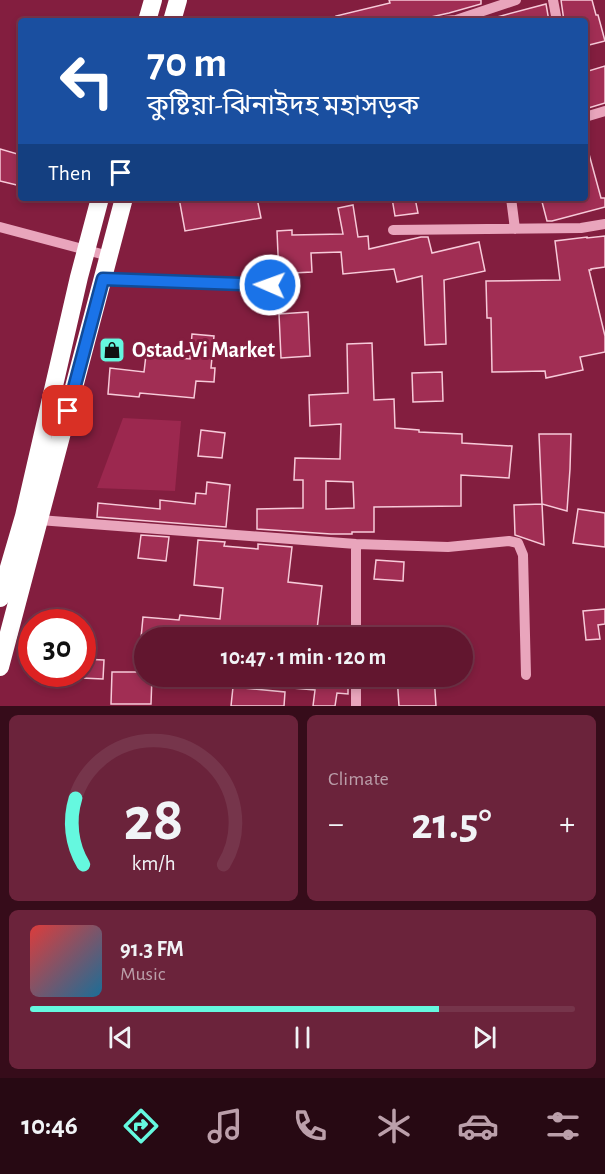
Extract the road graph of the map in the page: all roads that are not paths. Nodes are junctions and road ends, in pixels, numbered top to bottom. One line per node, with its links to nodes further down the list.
1 (153, 0): 5 (highway)
2 (178, 0): 6 (highway)
3 (516, 0): 7 (street)
4 (553, 0): 8 (street)
5 (148, 18)
6 (173, 18)
7 (462, 18)
8 (556, 18)
9 (605, 111): 10 (street)
10 (588, 116)
11 (99, 201): 18 (highway)
12 (123, 201): 19 (highway)
13 (511, 201): 16 (street)
14 (605, 224): 16 (street)
15 (0, 227): 18 (street)
16 (515, 229): 17 (street)
17 (393, 230)
18 (87, 249): 19 (street); 24 (highway)
19 (109, 256): 20 (highway)
20 (103, 279): 21 (street); 22 (highway)
21 (270, 285)
22 (39, 520): 23 (street); 26 (highway)
23 (356, 544): 25 (street); 27 (street)
24 (0, 598)
25 (356, 627)
26 (0, 667)
27 (526, 675)
28 (356, 687): 29 (street)
29 (356, 706)

